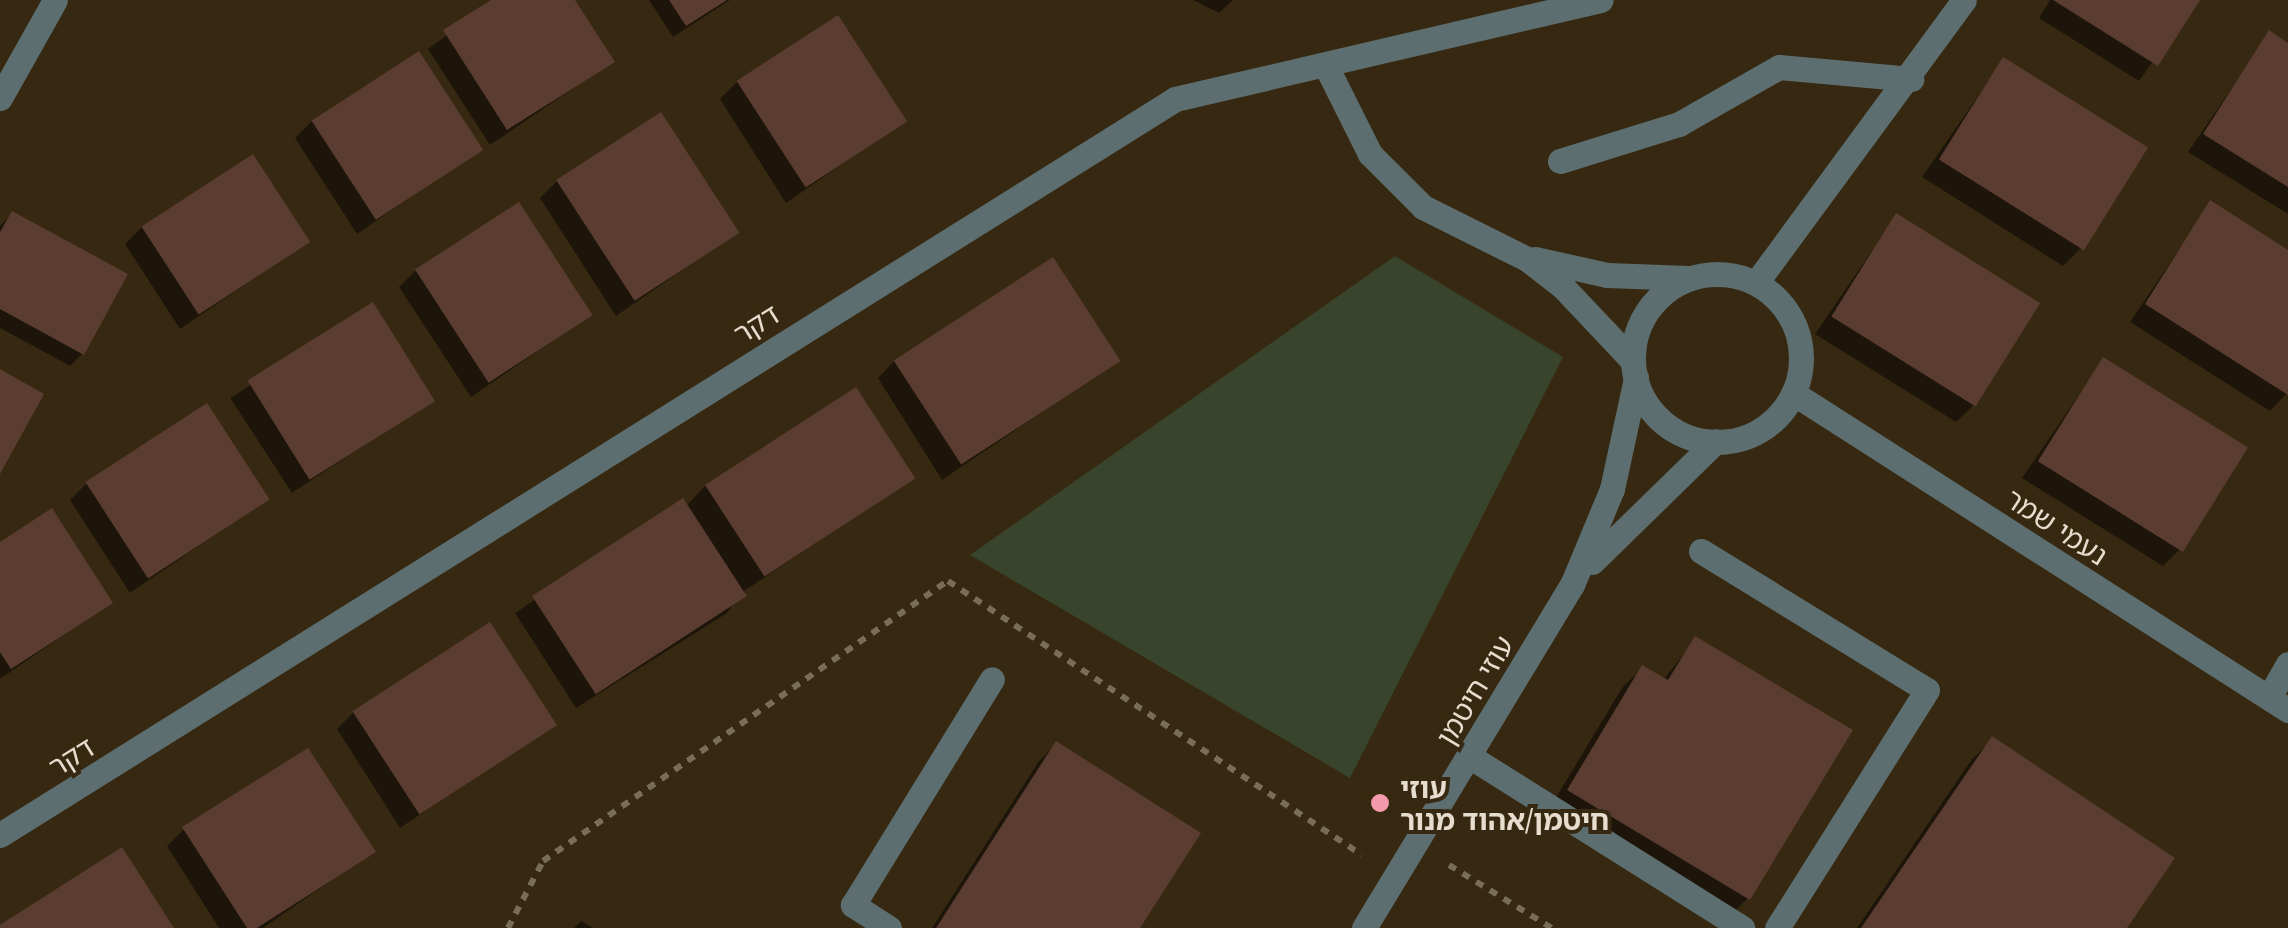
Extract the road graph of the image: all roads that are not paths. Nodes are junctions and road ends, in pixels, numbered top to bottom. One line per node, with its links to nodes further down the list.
1 (55, 0): 6 (street)
2 (1601, 0): 4 (street, דקר)
3 (1964, 0): 5 (street)
4 (1326, 66): 8 (street); 20 (street, דקר)
5 (1911, 79): 7 (street); 10 (street)
6 (0, 98)
7 (1560, 161)
8 (1516, 254): 9 (street); 11 (street)
9 (1692, 278): 10 (street); 11 (street)
10 (1756, 283): 12 (street)
11 (1634, 369): 13 (street); 15 (street, עוזי חיטמן)
12 (1794, 393): 13 (street); 18 (street, נעמי שמר)
13 (1716, 440): 15 (street, עוזי חיטמן)
14 (1701, 551): 24 (street)
15 (1572, 584): 19 (street, עוזי חיטמן)
16 (2288, 664): 18 (street)
17 (992, 678): 21 (street)
18 (2278, 704)
19 (1469, 756): 22 (street, עוזי חיטמן); 23 (street)
20 (0, 836)
21 (890, 928)
22 (1364, 928)
23 (1742, 928)
24 (1777, 928)

